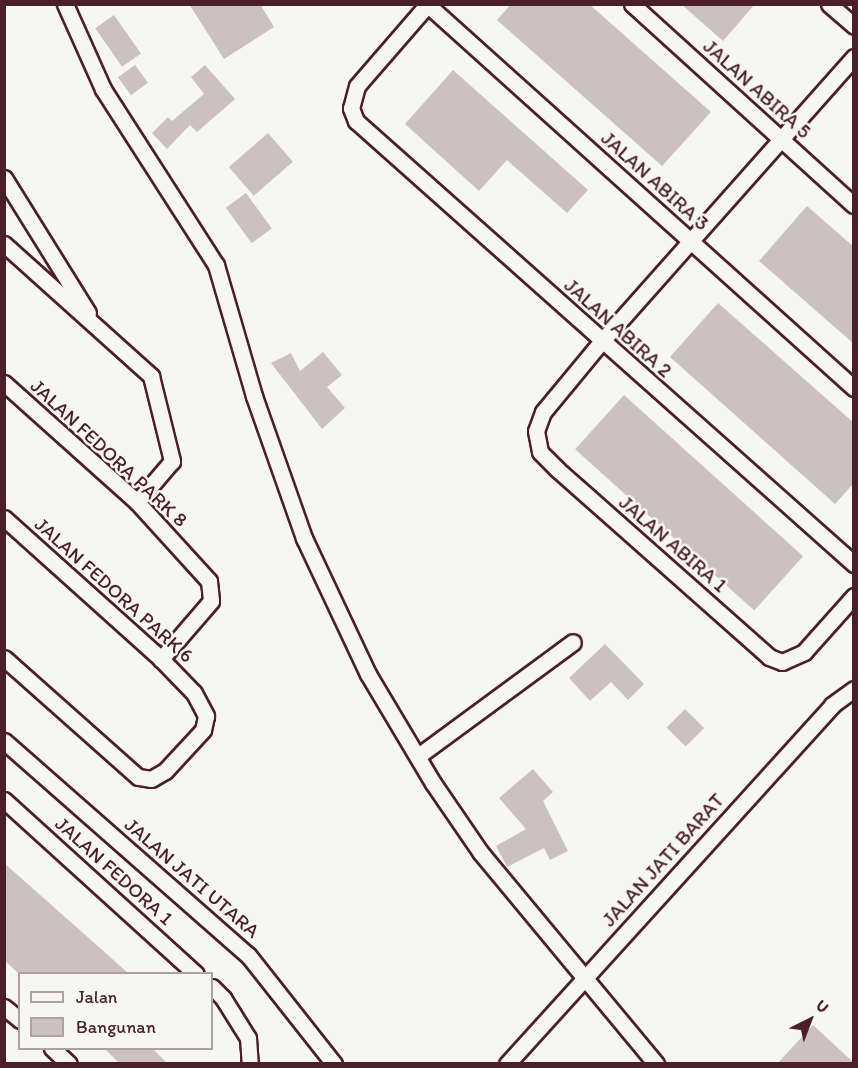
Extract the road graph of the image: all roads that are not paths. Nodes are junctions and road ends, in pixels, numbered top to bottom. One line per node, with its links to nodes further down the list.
1 (65, 4): 25 (street)
2 (632, 4): 7 (street, JALAN ABIRA 5)
3 (829, 4): 5 (street)
4 (428, 5): 10 (street, JALAN ABIRA 3); 13 (street, JALAN ABIRA 2)
5 (854, 26)
6 (854, 57): 7 (street)
7 (781, 139): 9 (street, JALAN ABIRA 5); 10 (street)
8 (4, 178): 12 (street)
9 (854, 205)
10 (690, 242): 13 (street); 15 (street, JALAN ABIRA 3)
11 (4, 244): 12 (street)
12 (98, 328): 16 (street)
13 (601, 342): 18 (street, JALAN ABIRA 2); 19 (street, JALAN ABIRA 1)
14 (4, 383): 16 (street, JALAN FEDORA PARK 8)
15 (854, 388)
16 (137, 502): 22 (street, JALAN FEDORA PARK 8)
17 (4, 518): 22 (street, JALAN FEDORA PARK 6)
18 (854, 564)
19 (854, 596)
20 (573, 642): 25 (street)
21 (4, 658): 22 (street, JALAN FEDORA PARK 6)
22 (161, 658)
23 (854, 688): 28 (street, JALAN JATI BARAT)
24 (4, 741): 35 (street, JALAN JATI UTARA)
25 (418, 756): 28 (street)
26 (4, 800): 27 (street, JALAN FEDORA 1)
27 (194, 972)
28 (582, 979): 36 (street, JALAN JATI BARAT); 37 (street)
29 (213, 988): 34 (street)
30 (4, 1007): 31 (street)
31 (18, 1018)
32 (54, 1050): 33 (street)
33 (69, 1064)
34 (250, 1064)
35 (334, 1064)
36 (507, 1064)
37 (656, 1064)

